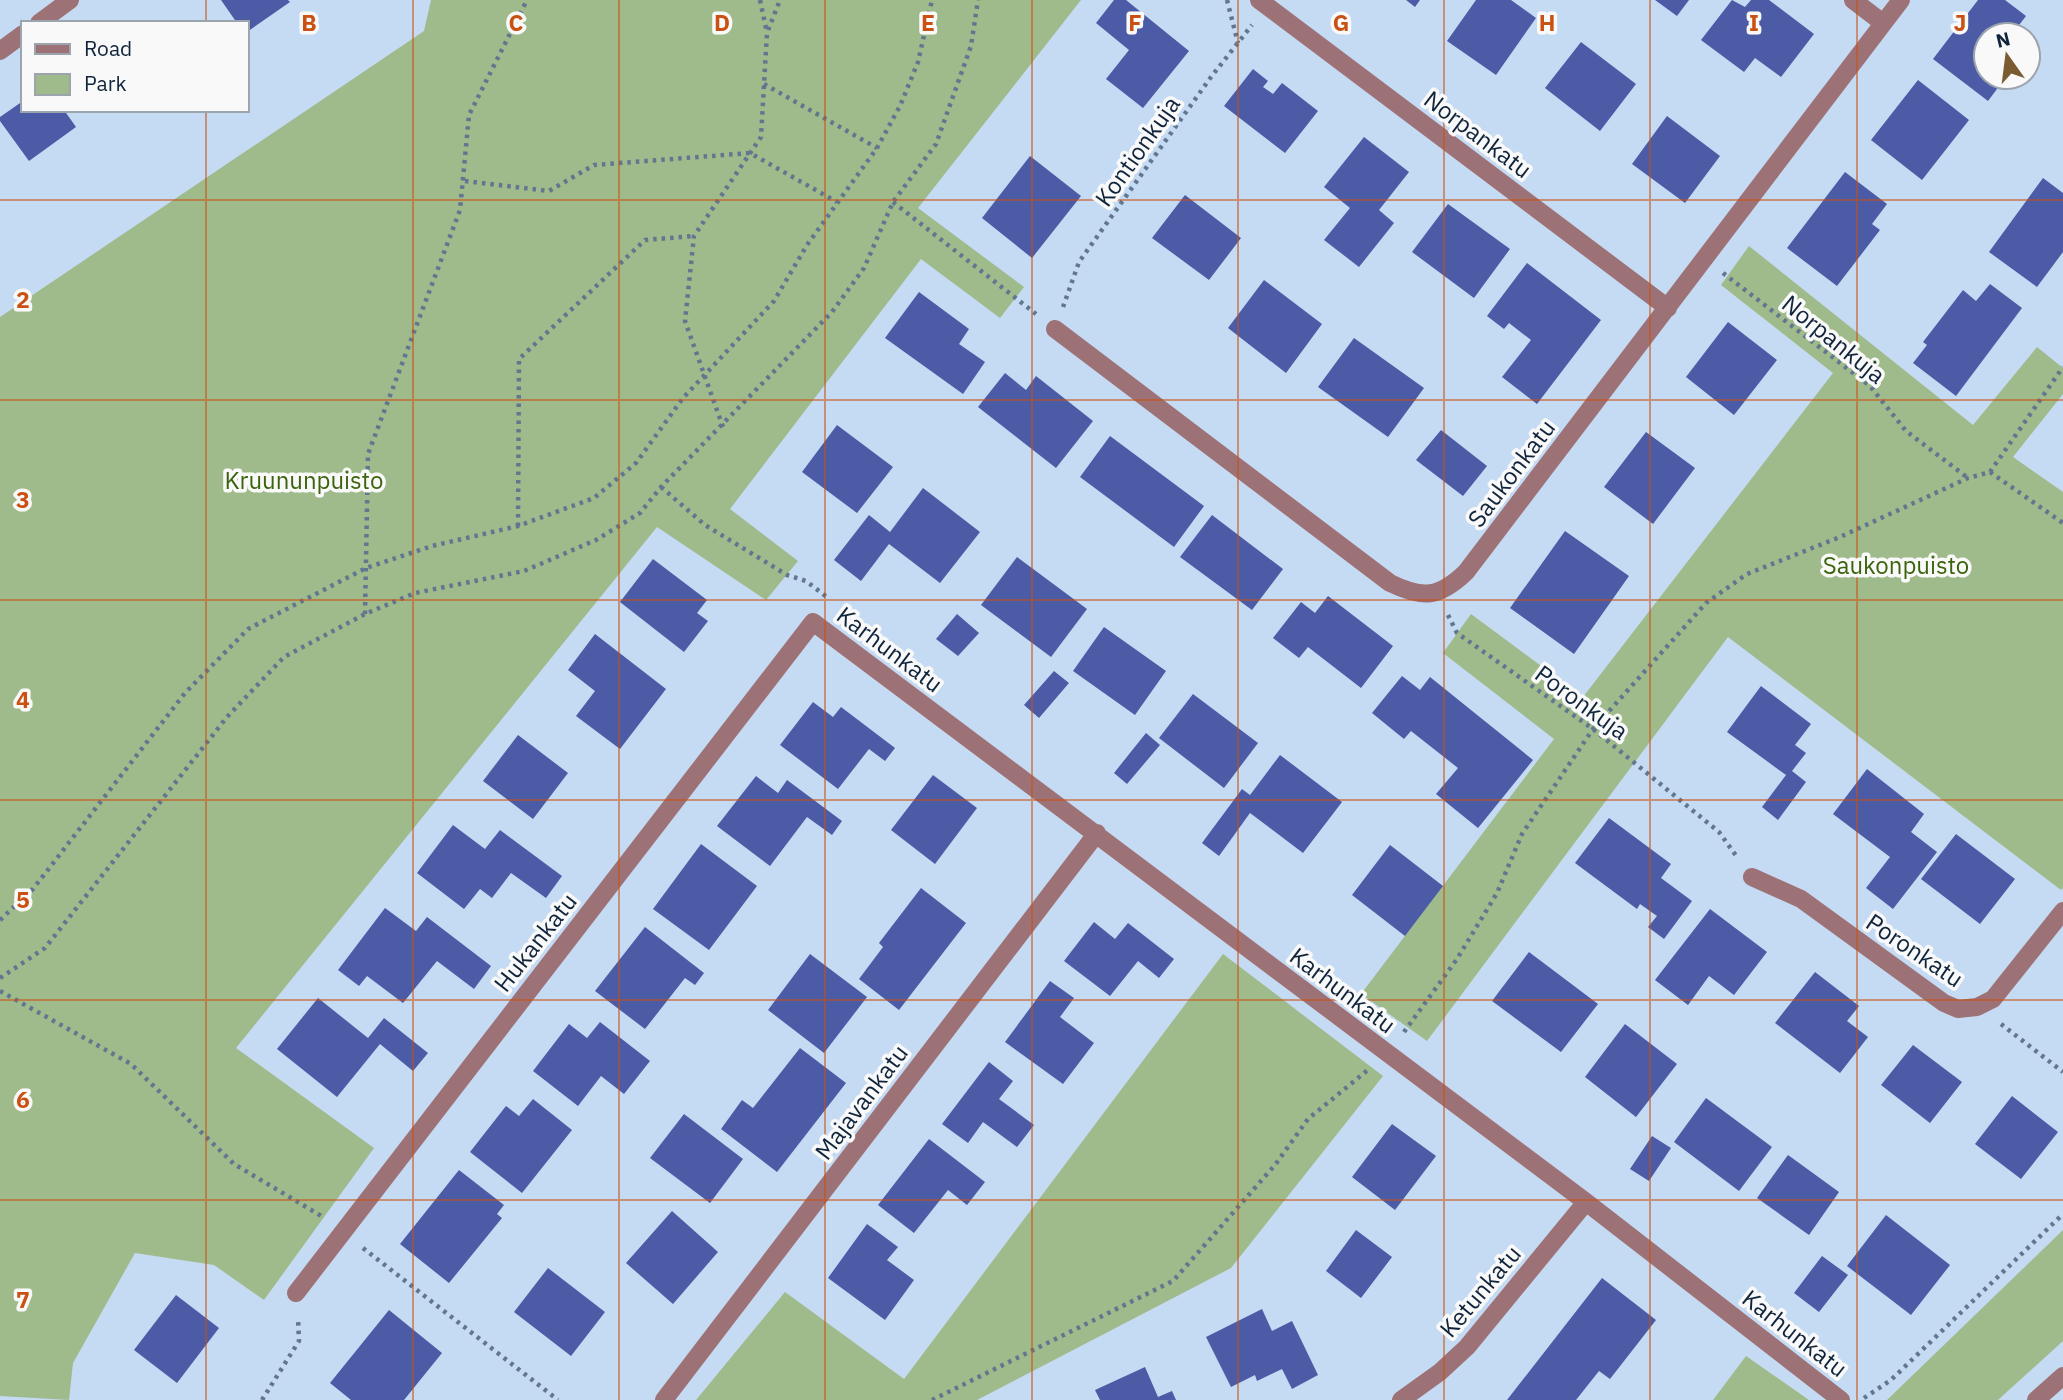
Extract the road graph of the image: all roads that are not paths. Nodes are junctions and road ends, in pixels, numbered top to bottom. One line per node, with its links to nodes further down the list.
1 (70, 0): 5 (street)
2 (1853, 0): 6 (street)
3 (1901, 0): 6 (street, Saukonkatu)
4 (1264, 3): 9 (street, Norpankatu)
5 (42, 21)
6 (1884, 23): 9 (street, Saukonkatu)
7 (21, 35): 8 (street)
8 (0, 51)
9 (1668, 308): 10 (street, Saukonkatu)
10 (1055, 329)
11 (813, 622): 12 (street, Karhunkatu); 16 (street, Hukankatu)
12 (1097, 833): 15 (street, Karhunkatu); 18 (street, Majavankatu)
13 (1752, 877): 14 (street, Poronkatu)
14 (2063, 911)
15 (1586, 1202): 19 (street, Ketunkatu); 20 (street, Karhunkatu)
16 (296, 1293)
17 (2063, 1376): 21 (street)
18 (664, 1400)
19 (1401, 1400)
20 (1841, 1400)
21 (2036, 1400)

